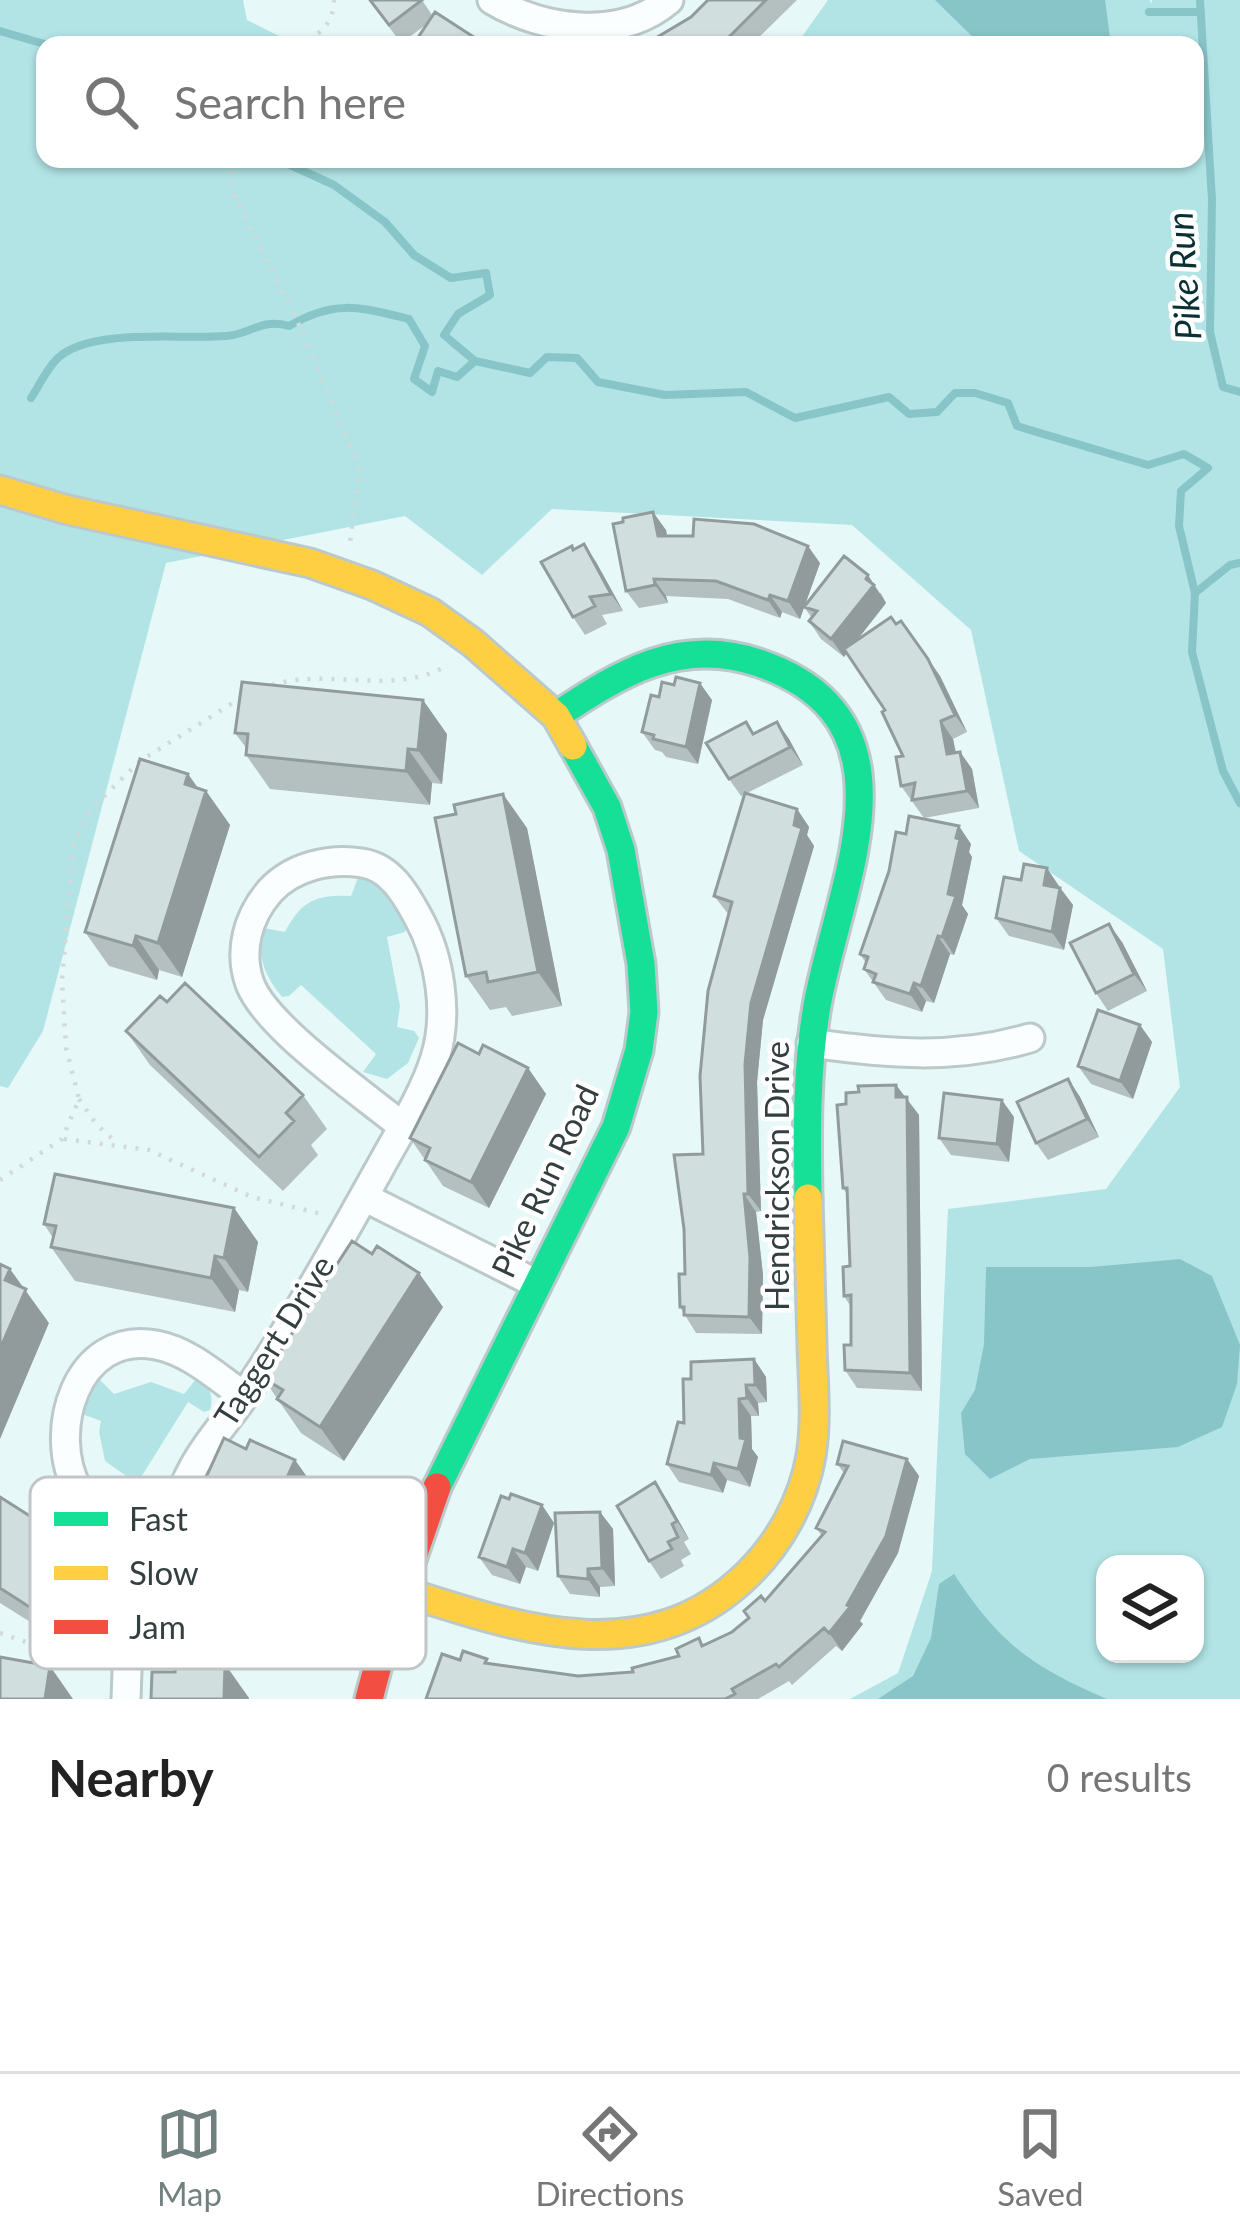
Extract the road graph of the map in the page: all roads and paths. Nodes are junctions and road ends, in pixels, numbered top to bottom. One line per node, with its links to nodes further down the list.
1 (334, 0): 4 (path)
2 (491, 0): 3 (street)
3 (669, 0)
4 (314, 36)
5 (233, 168): 7 (path)
6 (0, 490): 11 (street, Pike Run Road)
7 (350, 542)
8 (462, 657): 9 (path)
9 (269, 686)
10 (251, 692): 14 (path)
11 (556, 716): 13 (street, Hendrickson Drive); 21 (street, Pike Run Road)
12 (1030, 1037): 13 (street)
13 (811, 1042): 26 (street, Hendrickson Drive)
14 (79, 1099): 16 (path); 17 (path)
15 (402, 1126): 15 (street, Taggert Drive); 19 (street, Taggert Drive)
16 (62, 1139): 17 (path); 18 (path)
17 (118, 1144): 20 (path)
18 (0, 1180)
19 (364, 1197): 21 (street); 22 (street, Taggert Drive)
20 (333, 1217)
21 (537, 1284): 25 (street, Pike Run Road)
22 (244, 1396): 23 (street); 24 (street, Taggert Drive)
23 (75, 1477)
24 (188, 1477)
25 (426, 1518)
26 (426, 1599)
27 (0, 1633): 28 (path)
28 (30, 1643)
29 (128, 1669): 31 (street, Taggert Drive)
30 (378, 1669): 32 (street, Pike Run Road)
31 (126, 1699)
32 (369, 1699)

